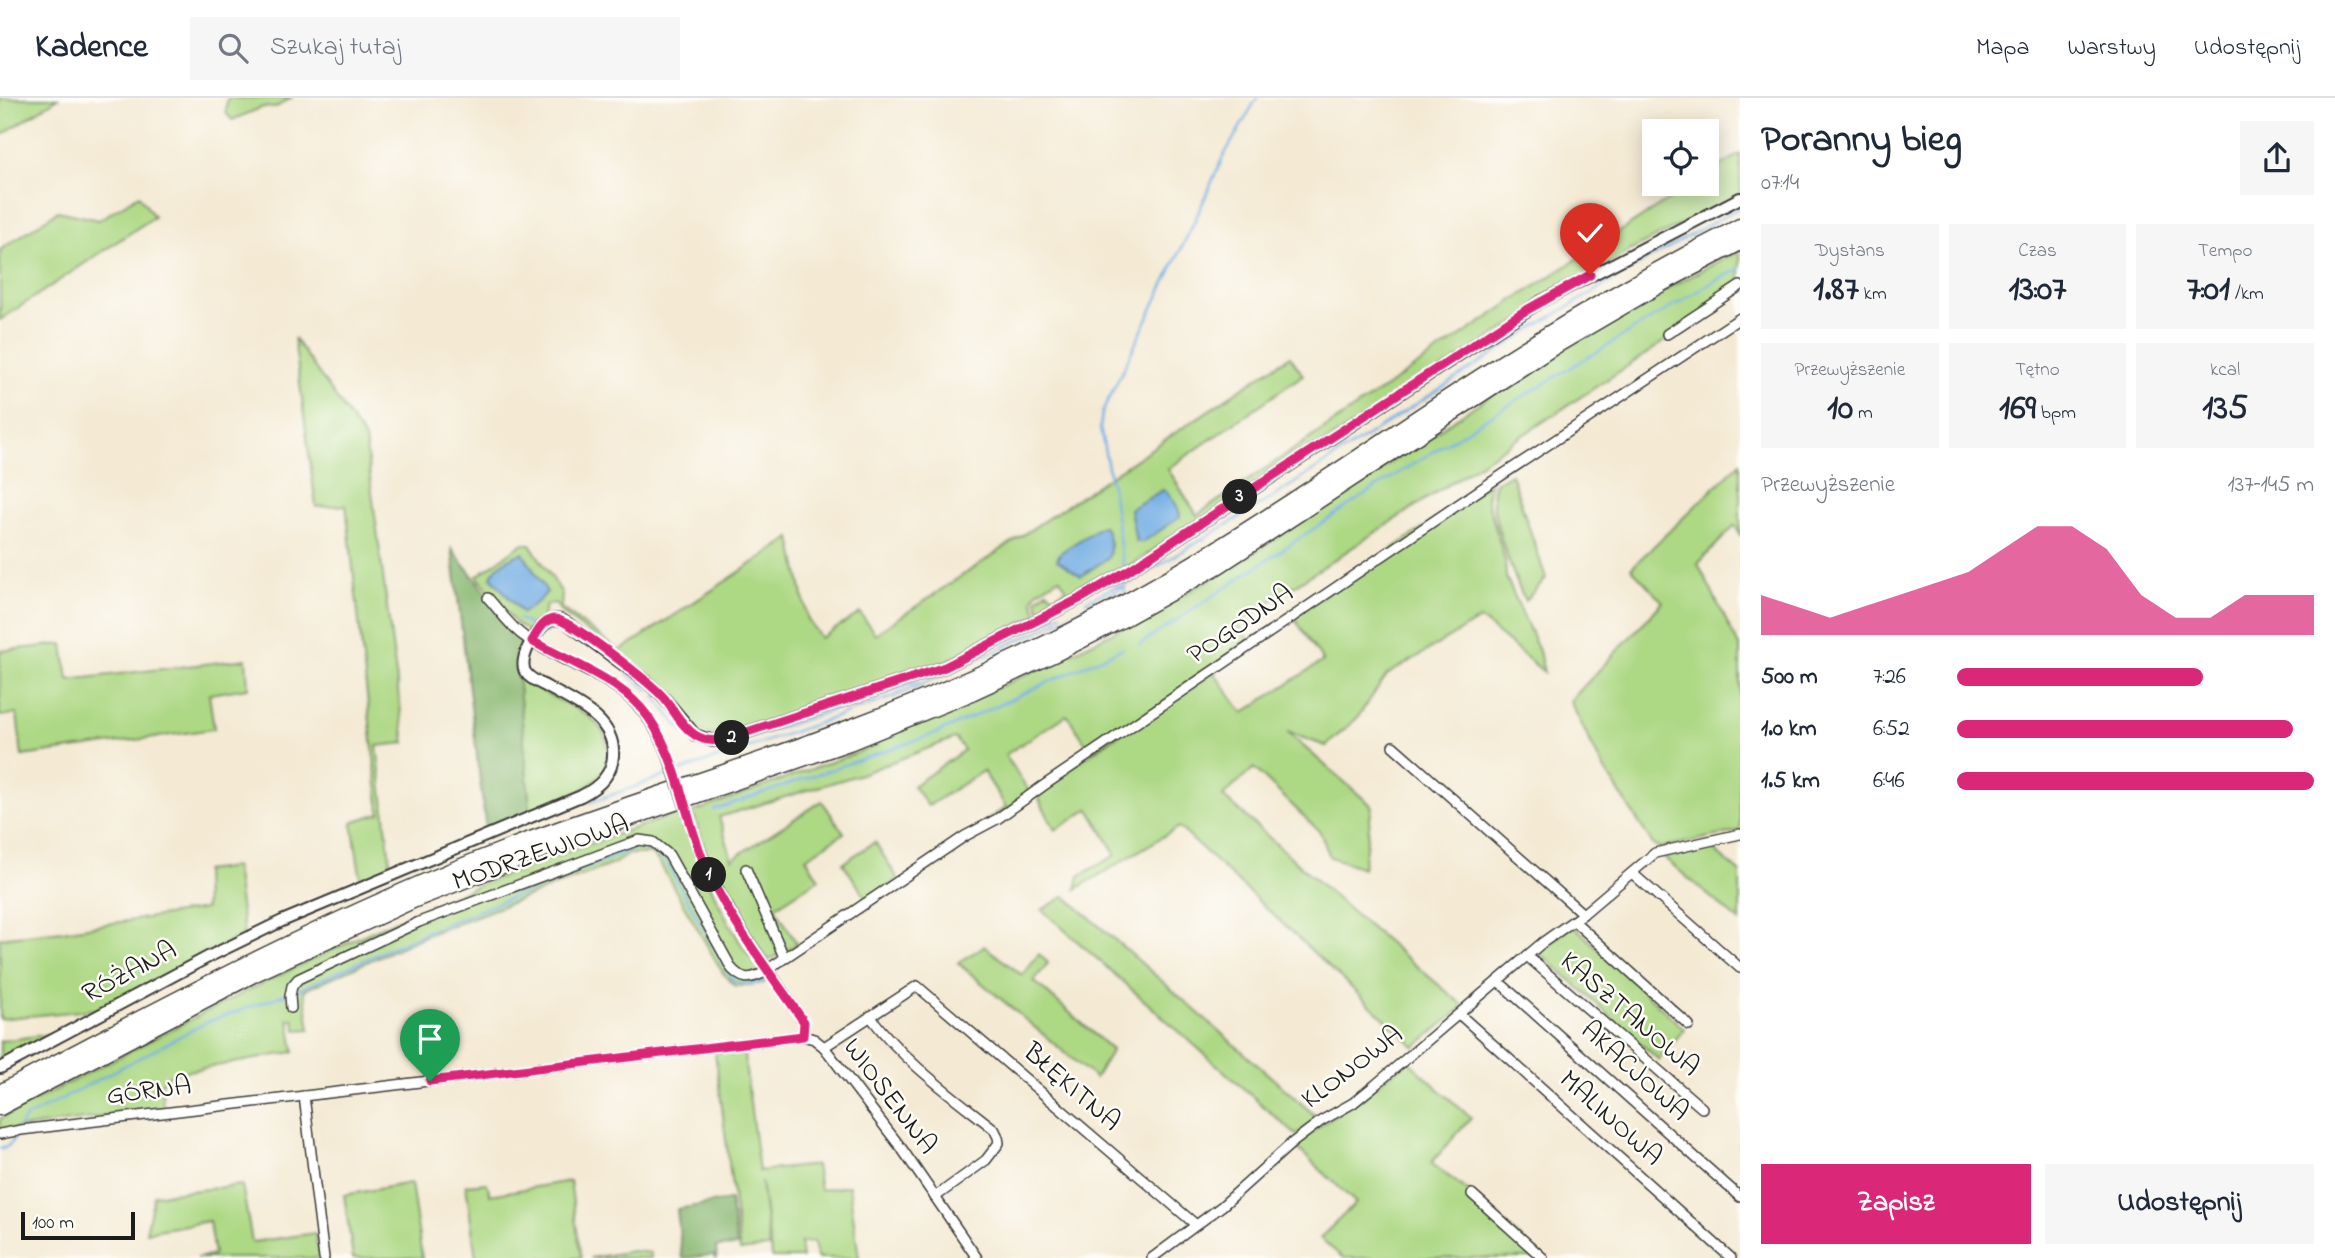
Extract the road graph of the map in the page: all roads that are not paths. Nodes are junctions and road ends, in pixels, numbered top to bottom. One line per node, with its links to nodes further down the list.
1 (1740, 198): 8 (street)
2 (1740, 227): 27 (highway)
3 (1740, 242): 29 (highway)
4 (1740, 286): 6 (street)
5 (1740, 318): 16 (street, POGODNA)
6 (1667, 334)
7 (488, 598): 8 (street, WIOSENNA)
8 (532, 641): 17 (street, WIOSENNA, bridge); 26 (street, RÓŻANA)
9 (1393, 746): 13 (street)
10 (1740, 834): 12 (street, KLONOWA)
11 (746, 869): 16 (street)
12 (1632, 873): 13 (street, KLONOWA); 18 (street)
13 (1583, 914): 14 (street, KLONOWA)
14 (1574, 921): 15 (street, KLONOWA); 23 (street)
15 (1527, 956): 19 (street, KLONOWA); 30 (street, KASZTANOWA)
16 (784, 957): 17 (street, POGODNA)
17 (768, 968): 20 (street, MODRZEWIOWA); 24 (street, WIOSENNA)
18 (1740, 968)
19 (1499, 981): 21 (street, KLONOWA); 34 (street, AKACJOWA)
20 (291, 1008)
21 (1459, 1014): 35 (street, KLONOWA); 40 (street, MALINOWA)
22 (870, 1016): 25 (street); 33 (street); 35 (street, BŁĘKITNA)
23 (1689, 1026)
24 (803, 1036): 25 (street, WIOSENNA); 28 (street, GÓRNA)
25 (824, 1047): 33 (street, WIOSENNA)
26 (0, 1068)
27 (0, 1093)
28 (304, 1096): 31 (street, GÓRNA); 36 (street)
29 (0, 1107)
30 (1702, 1108)
31 (0, 1135)
32 (1472, 1194): 39 (street)
33 (935, 1197): 37 (street, WIOSENNA)
34 (1740, 1197)
35 (1195, 1224): 38 (street, KLONOWA)
36 (324, 1258)
37 (976, 1258)
38 (1152, 1258)
39 (1543, 1258)
40 (1731, 1258)

